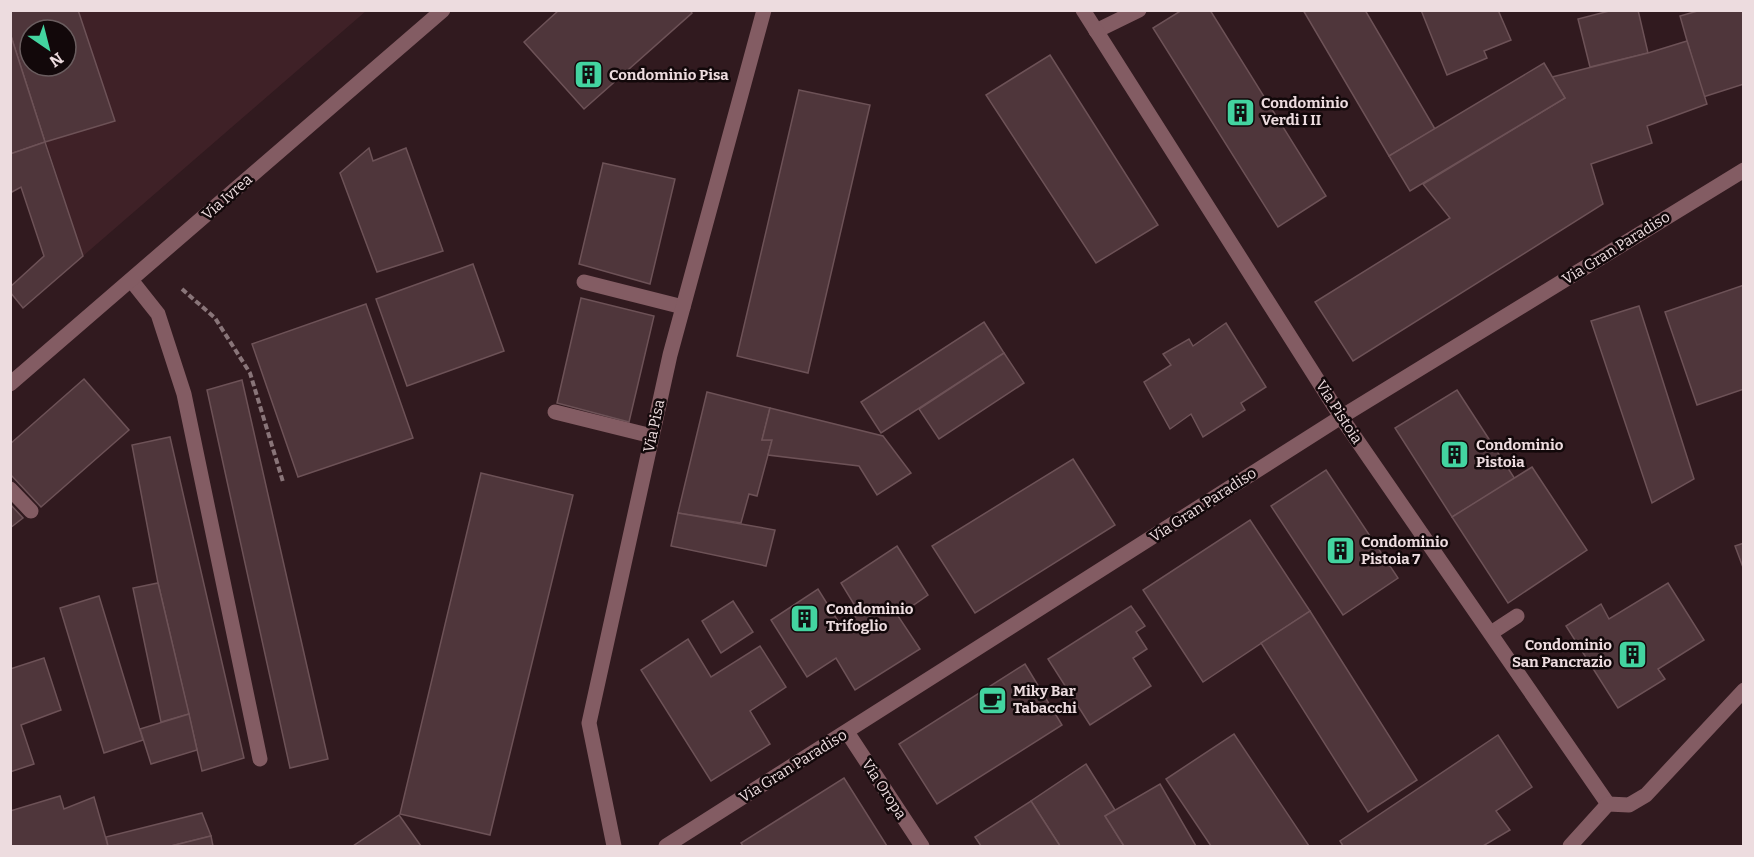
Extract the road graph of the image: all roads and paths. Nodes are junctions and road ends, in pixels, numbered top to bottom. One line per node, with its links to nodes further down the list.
1 (443, 10): 7 (street, Via Ivrea)
2 (764, 10): 10 (street, Via Pisa)
3 (1083, 10): 5 (street, Via Pistoia)
4 (1139, 10): 5 (street)
5 (1096, 31): 13 (street, Via Pistoia)
6 (1743, 170): 13 (street, Via Gran Paradiso)
7 (131, 280): 11 (street, Via Ivrea); 22 (street)
8 (584, 282): 10 (street)
9 (181, 288): 15 (path)
10 (683, 307): 14 (street, Via Pisa)
11 (10, 384)
12 (555, 412): 14 (street)
13 (1341, 417): 19 (street, Via Pistoia); 21 (street, Via Gran Paradiso)
14 (652, 436): 24 (street, Via Pisa)
15 (283, 482)
16 (10, 489): 17 (street)
17 (31, 511)
18 (1517, 616): 19 (street)
19 (1491, 633): 23 (street, Via Pistoia)
20 (1743, 690): 23 (street)
21 (847, 732): 25 (street, Via Gran Paradiso); 26 (street, Via Oropa)
22 (260, 759)
23 (1608, 804): 27 (street)
24 (614, 846)
25 (666, 846)
26 (922, 846)
27 (1570, 846)

